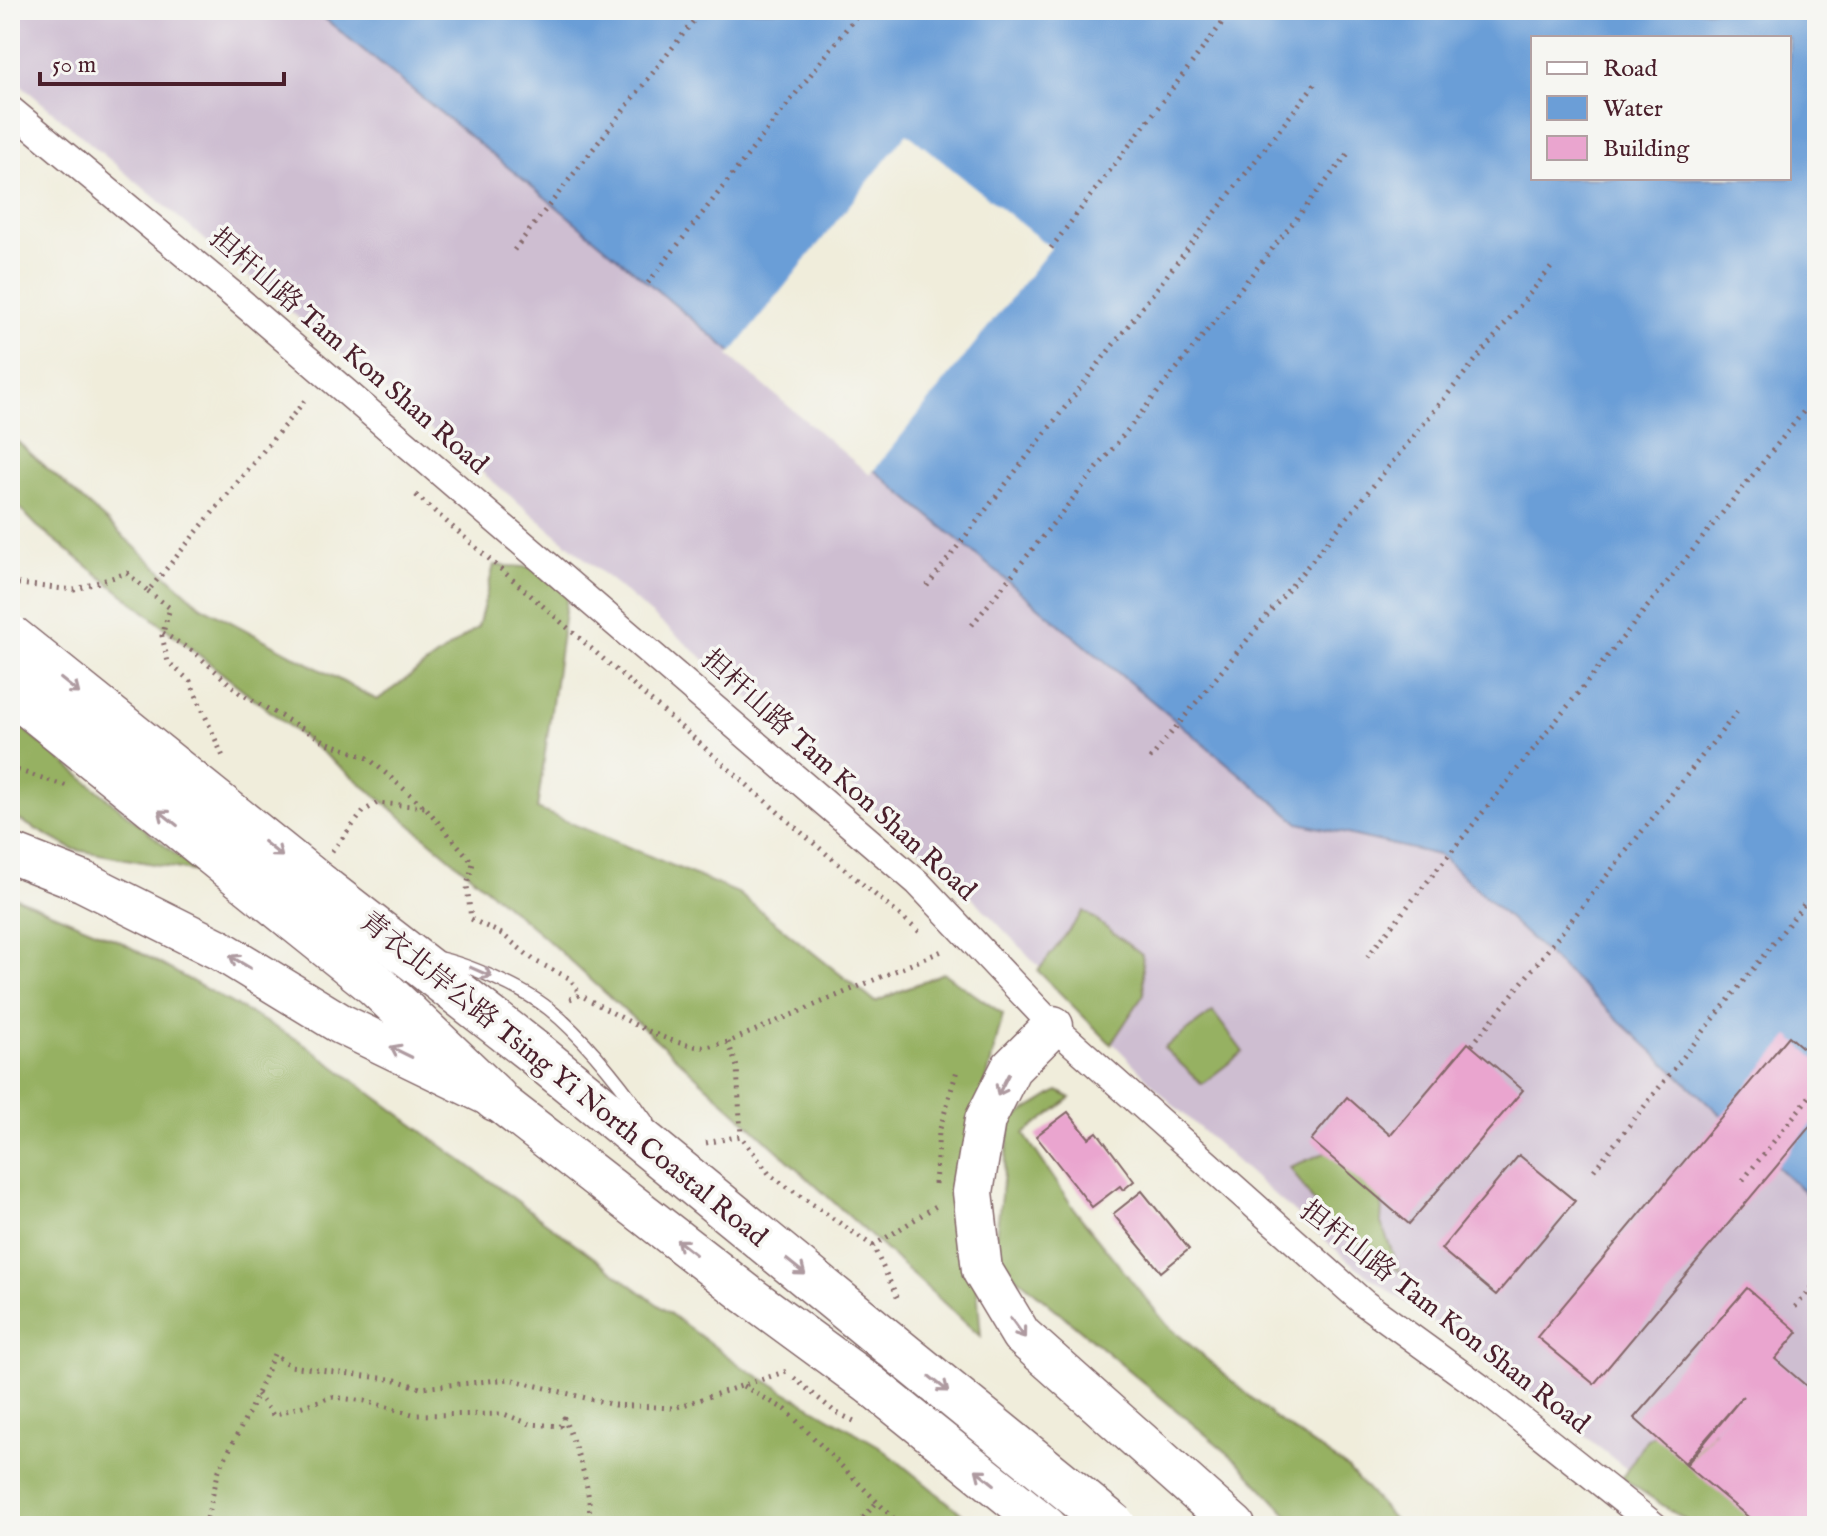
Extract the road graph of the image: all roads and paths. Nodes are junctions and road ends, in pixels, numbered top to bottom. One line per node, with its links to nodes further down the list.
1 (702, 10): 8 (path)
2 (861, 10): 10 (path)
3 (1223, 22): 7 (path)
4 (1317, 81): 15 (path)
5 (10, 109): 34 (street, 担杆山路 Tam Kon Shan Road)
6 (1351, 150): 17 (path)
7 (1051, 248)
8 (514, 250)
9 (1554, 264): 22 (path)
10 (648, 283)
11 (1808, 406): 30 (path)
12 (318, 409): 16 (path)
13 (414, 493): 28 (path)
14 (10, 583): 16 (path)
15 (927, 586)
16 (148, 591): 18 (path)
17 (972, 625)
18 (163, 633): 23 (path); 24 (path)
19 (10, 637): 26 (highway, 青衣北岸公路 Tsing Yi North Coastal Road, one-way to 26, bridge)
20 (10, 690): 26 (highway, 青衣北岸公路 Tsing Yi North Coastal Road, one-way to 20, bridge)
21 (1741, 707): 36 (path)
22 (1150, 759)
23 (229, 771)
24 (426, 808): 26 (path); 32 (path)
25 (10, 853): 39 (main road, one-way to 25)
26 (319, 873): 29 (highway, 青衣北岸公路 Tsing Yi North Coastal Road); 39 (highway, 青衣北岸公路 Tsing Yi North Coastal Road)
27 (1817, 888): 44 (path)
28 (942, 951): 31 (path); 35 (path)
29 (406, 952): 33 (lane, one-way to 33); 43 (highway, 青衣北岸公路 Tsing Yi North Coastal Road)
30 (1367, 957)
31 (952, 959)
32 (580, 995): 33 (path); 35 (path)
33 (548, 1008): 41 (lane)
34 (1053, 1026): 61 (main road, one-way to 61); 62 (street, 担杆山路 Tam Kon Shan Road)
35 (728, 1042): 42 (path)
36 (1472, 1045)
37 (958, 1067): 40 (path)
38 (1817, 1087): 45 (path)
39 (496, 1099): 59 (main road, 青衣北岸公路 Tsing Yi North Coastal Road, one-way to 39, bridge)
40 (946, 1102)
41 (650, 1127)
42 (741, 1136): 43 (path); 47 (path)
43 (669, 1155): 50 (highway, 青衣北岸公路 Tsing Yi North Coastal Road, one-way to 50)
44 (1594, 1170)
45 (1743, 1180)
46 (936, 1206): 47 (path)
47 (873, 1246): 50 (path)
48 (1817, 1282): 49 (path)
49 (1795, 1307)
50 (893, 1324): 60 (highway, 青衣北岸公路 Tsing Yi North Coastal Road, one-way to 60, bridge)
51 (742, 1386): 52 (path); 53 (path); 54 (path)
52 (257, 1394): 55 (path); 56 (path)
53 (857, 1422)
54 (877, 1502): 57 (path); 58 (path)
55 (205, 1526)
56 (589, 1526)
57 (864, 1526)
58 (901, 1526)
59 (1046, 1526)
60 (1114, 1526)
61 (1235, 1526)
62 (1655, 1526)

